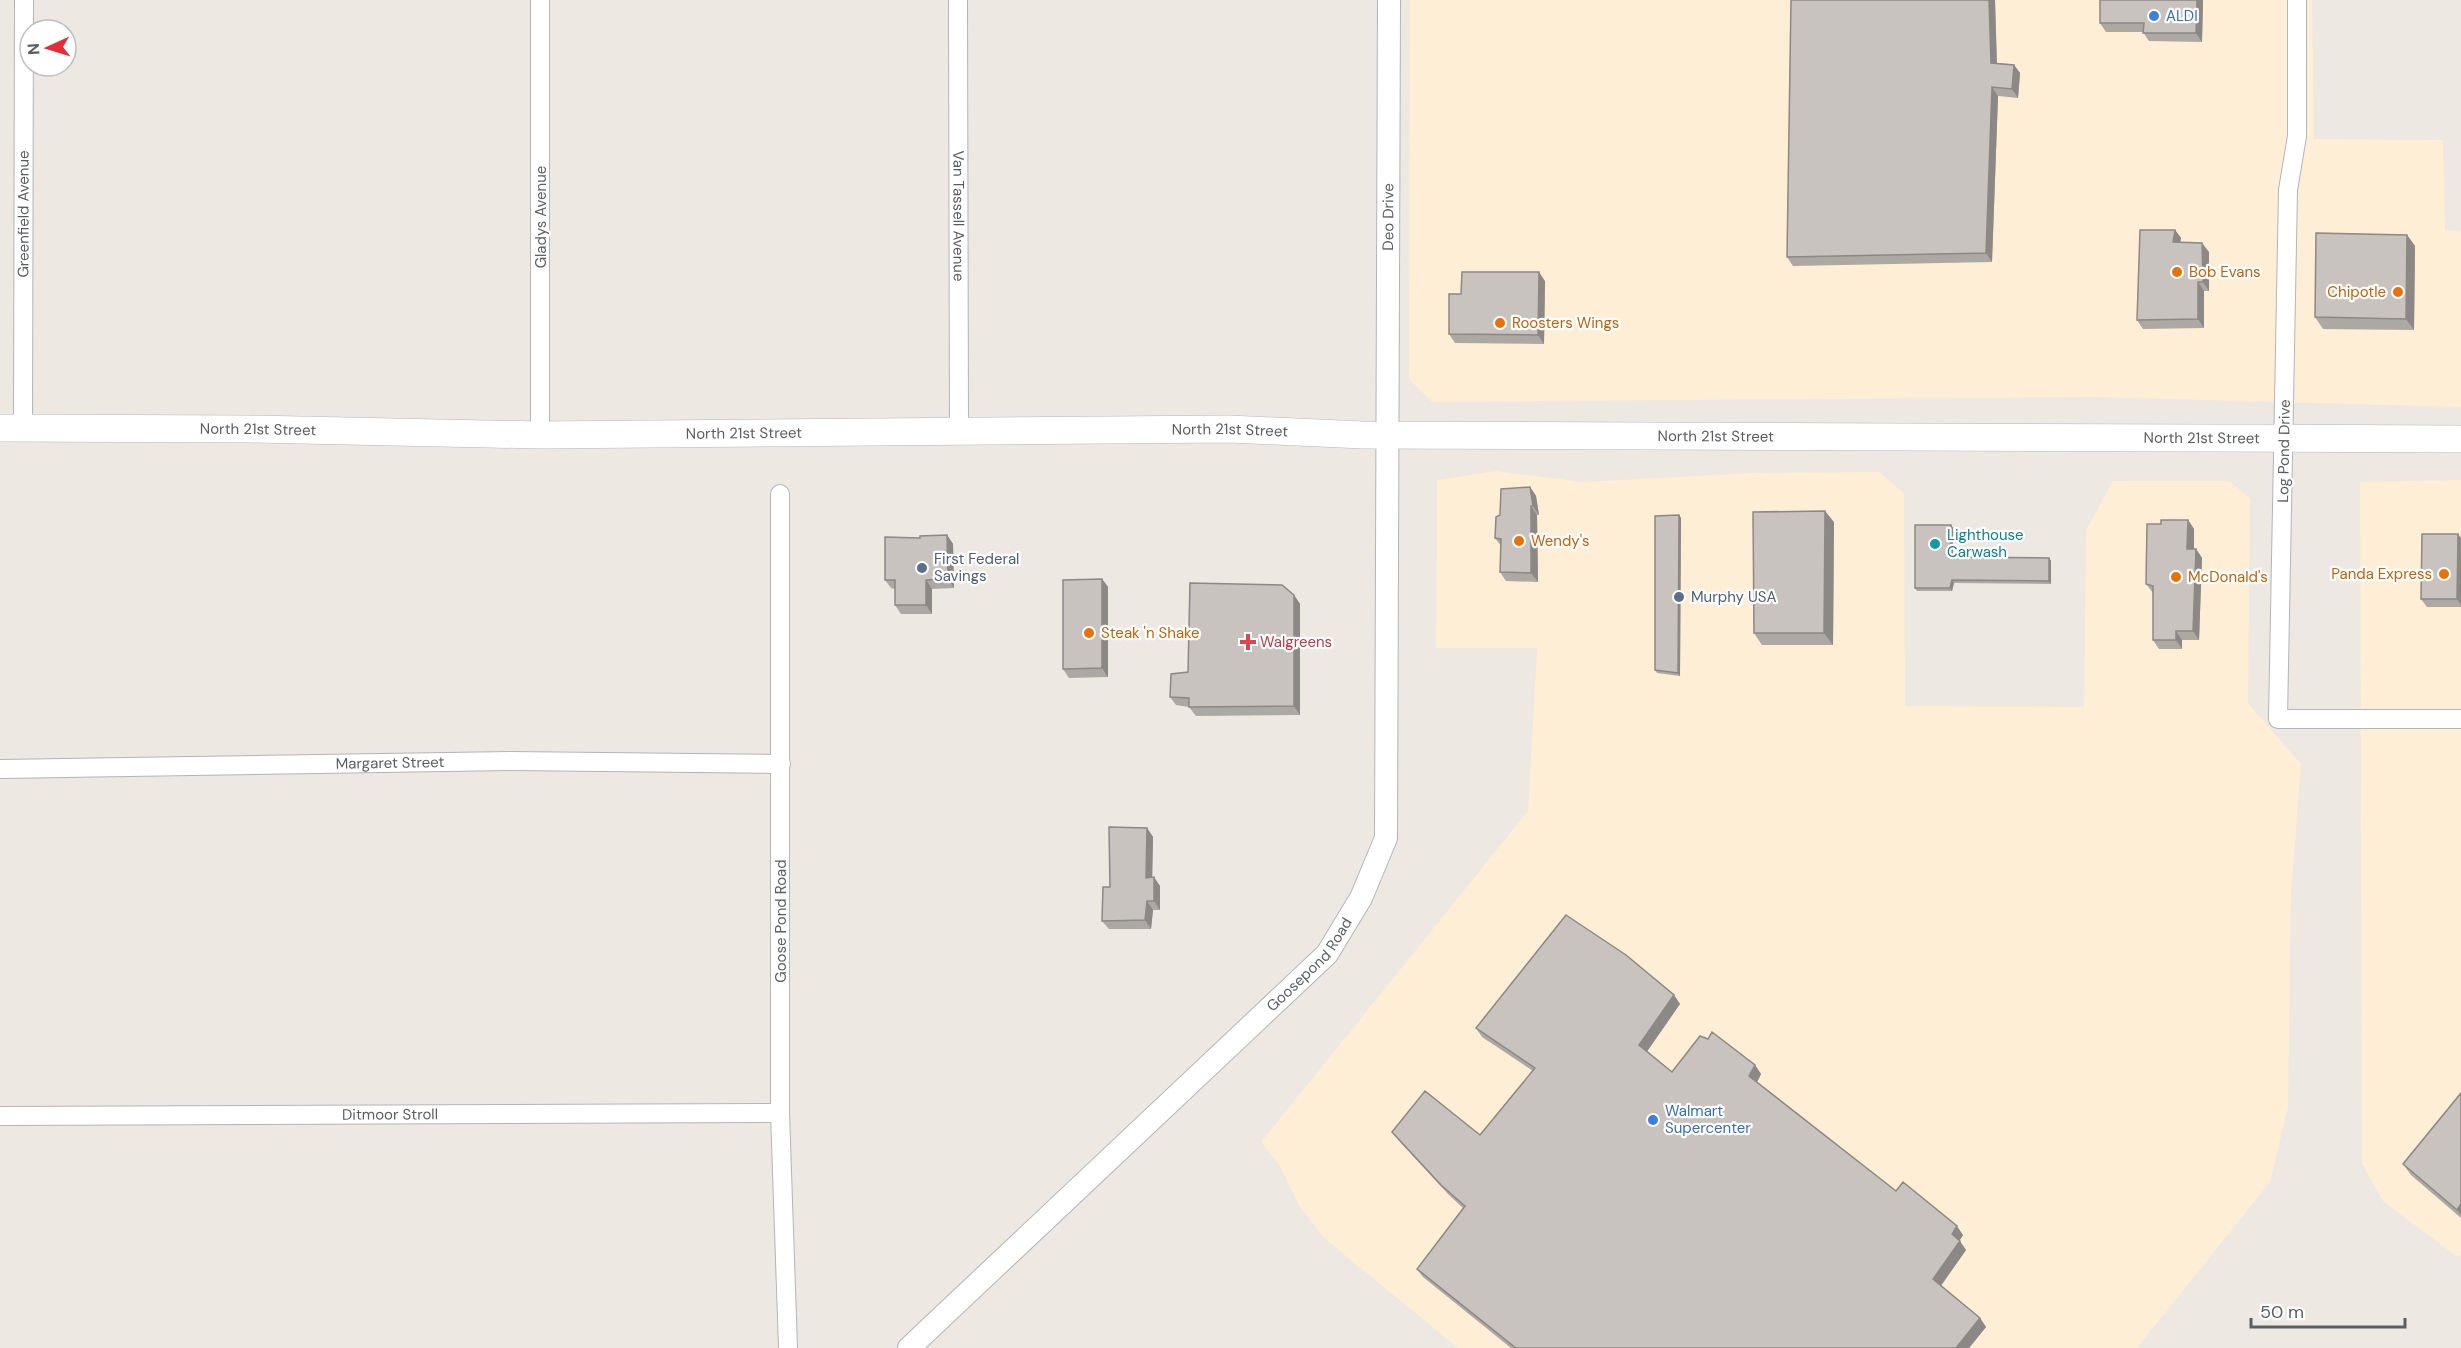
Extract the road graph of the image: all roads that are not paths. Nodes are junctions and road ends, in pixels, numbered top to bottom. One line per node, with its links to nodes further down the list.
1 (24, 0): 6 (street, Greenfield Avenue)
2 (540, 0): 9 (street, Gladys Avenue)
3 (958, 0): 7 (street, Van Tassell Avenue)
4 (1389, 0): 8 (street, Deo Drive)
5 (2297, 0): 10 (street, Log Pond Drive)
6 (12, 428): 9 (main road, North 21st Street)
7 (959, 432): 8 (main road, North 21st Street); 9 (main road, North 21st Street)
8 (1388, 434): 10 (main road, North 21st Street); 19 (street, Goosepond Road)
9 (540, 435)
10 (2284, 438): 11 (main road, North 21st Street); 13 (street, Log Pond Drive)
11 (2461, 440)
12 (780, 494): 14 (street, Goose Pond Road)
13 (2461, 719)
14 (781, 764): 15 (street, Margaret Street); 16 (street, Goose Pond Road)
15 (0, 769)
16 (780, 1113): 17 (street, Ditmoor Stroll); 18 (street, Goose Pond Road)
17 (0, 1116)
18 (788, 1348)
19 (909, 1348)

